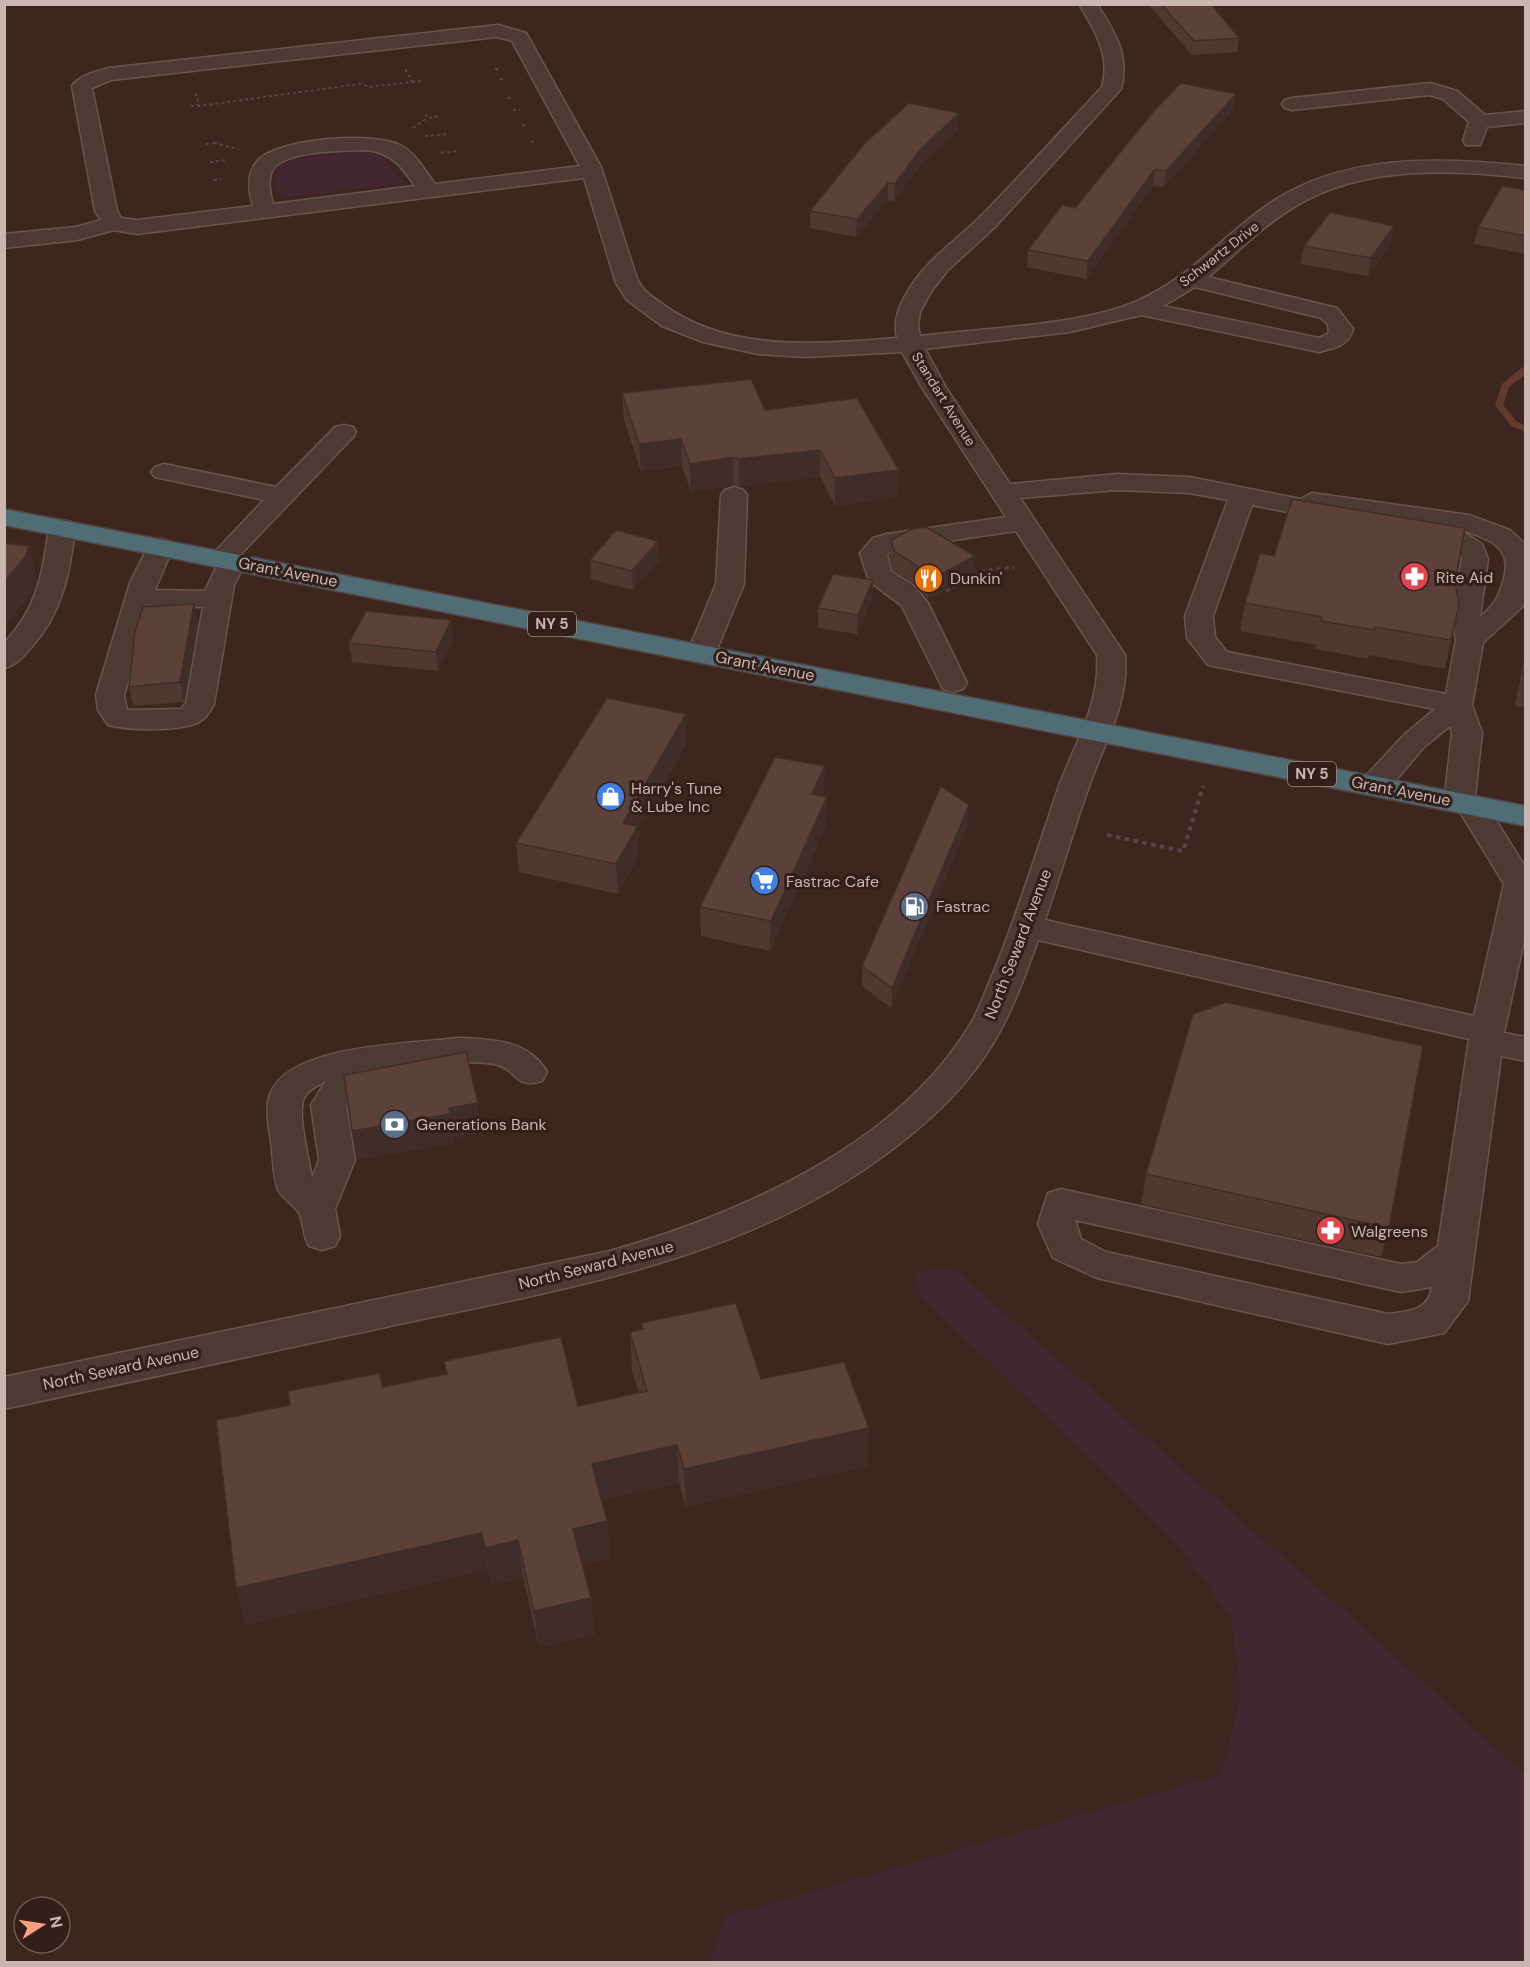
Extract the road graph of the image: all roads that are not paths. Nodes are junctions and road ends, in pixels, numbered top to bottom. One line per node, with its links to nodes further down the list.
1 (1088, 4): 14 (street, Standart Avenue)
2 (1292, 104): 4 (street)
3 (1526, 117): 4 (street)
4 (1481, 122): 5 (street)
5 (1467, 166): 7 (street, Schwartz Drive); 12 (street, Schwartz Drive)
6 (592, 171): 8 (street); 10 (street, Schwartz Drive); 14 (street, Schwartz Drive)
7 (1526, 172)
8 (429, 191): 9 (street); 9 (street)
9 (265, 212): 10 (street)
10 (114, 223): 11 (street)
11 (4, 241)
12 (1189, 279): 13 (street, Schwartz Drive); 13 (street)
13 (1140, 308): 14 (street, Schwartz Drive)
14 (910, 344): 17 (street, Standart Avenue)
15 (344, 432): 19 (street)
16 (164, 472): 19 (street)
17 (1003, 492): 20 (street); 22 (street, Standart Avenue)
18 (734, 495): 29 (street)
19 (282, 496): 25 (street)
20 (1242, 496): 28 (street); 28 (street); 32 (street)
21 (4, 516): 23 (highway, Grant Avenue / NY 5)
22 (1023, 522): 31 (street); 33 (street, Standart Avenue)
23 (62, 528): 24 (highway, Grant Avenue / NY 5); 30 (street)
24 (160, 547): 25 (highway, Grant Avenue / NY 5); 26 (street)
25 (227, 560): 27 (street); 29 (highway, Grant Avenue / NY 5)
26 (139, 598): 27 (street); 27 (street)
27 (219, 599)
28 (1470, 640): 32 (street)
29 (701, 654): 33 (highway, Grant Avenue / NY 5)
30 (4, 660)
31 (953, 683)
32 (1458, 705): 34 (street); 35 (street)
33 (1099, 732): 34 (highway, Grant Avenue / NY 5); 38 (street, North Seward Avenue)
34 (1374, 786): 35 (highway, Grant Avenue / NY 5)
35 (1465, 804): 36 (highway, Grant Avenue / NY 5); 37 (street)
36 (1526, 816)
37 (1522, 882): 39 (street)
38 (1027, 927): 39 (street); 44 (street, North Seward Avenue)
39 (1487, 1036): 40 (street); 42 (street)
40 (1526, 1049)
41 (530, 1072): 43 (street)
42 (1059, 1210)
43 (320, 1222)
44 (4, 1393)

